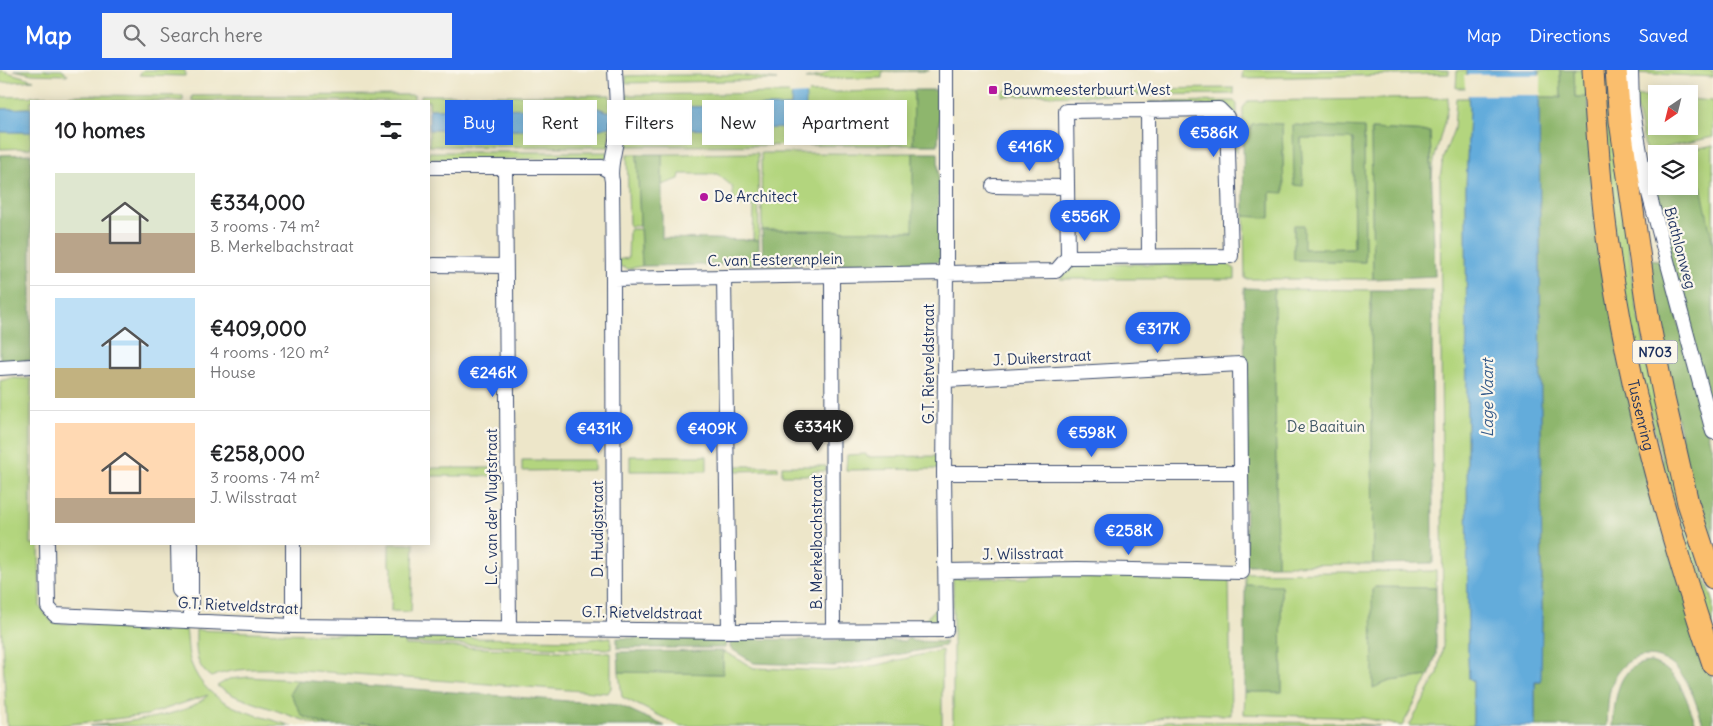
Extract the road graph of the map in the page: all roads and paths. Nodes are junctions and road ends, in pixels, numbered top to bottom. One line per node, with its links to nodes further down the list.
1 (615, 70): 9 (street)
2 (946, 70): 16 (street)
3 (1593, 70): 39 (highway, Tussenring / N703)
4 (1616, 70): 31 (highway, Tussenring / N703)
5 (1631, 70): 23 (street, Biathlonweg)
6 (1148, 111): 11 (street); 12 (street); 12 (street)
7 (430, 167): 8 (street)
8 (505, 168): 9 (street); 15 (street, L.C. van der Vlugtstraat)
9 (609, 172): 19 (street)
10 (993, 186): 11 (street)
11 (1067, 188): 13 (street)
12 (1149, 256): 13 (street)
13 (1068, 257): 16 (street, C. van Eesterenplein)
14 (434, 265): 15 (street)
15 (506, 266): 35 (street, L.C. van der Vlugtstraat)
16 (946, 273): 17 (street, C. van Eesterenplein); 22 (street, G.T. Rietveldstraat)
17 (832, 275): 18 (street, C. van Eesterenplein); 37 (street, B. Merkelbachstraat)
18 (724, 277): 19 (street, C. van Eesterenplein); 38 (street)
19 (613, 279): 36 (street, D. Hudigstraat)
20 (30, 366): 21 (street)
21 (0, 368)
22 (946, 380): 24 (street, G.T. Rietveldstraat); 25 (street, J. Duikerstraat)
23 (1713, 432)
24 (944, 473): 25 (street); 30 (street, G.T. Rietveldstraat)
25 (1240, 473): 30 (street, J. Wilsstraat)
26 (47, 545): 33 (street, G.T. Rietveldstraat)
27 (178, 545): 32 (street)
28 (191, 545): 32 (street)
29 (293, 545): 34 (street)
30 (946, 571): 37 (street, G.T. Rietveldstraat)
31 (1713, 578)
32 (192, 595): 33 (street)
33 (191, 620): 34 (street, G.T. Rietveldstraat)
34 (293, 626): 35 (street, G.T. Rietveldstraat)
35 (509, 627): 36 (street, G.T. Rietveldstraat)
36 (614, 628): 38 (street, G.T. Rietveldstraat)
37 (833, 629): 38 (street, G.T. Rietveldstraat)
38 (729, 630)
39 (1713, 664)

